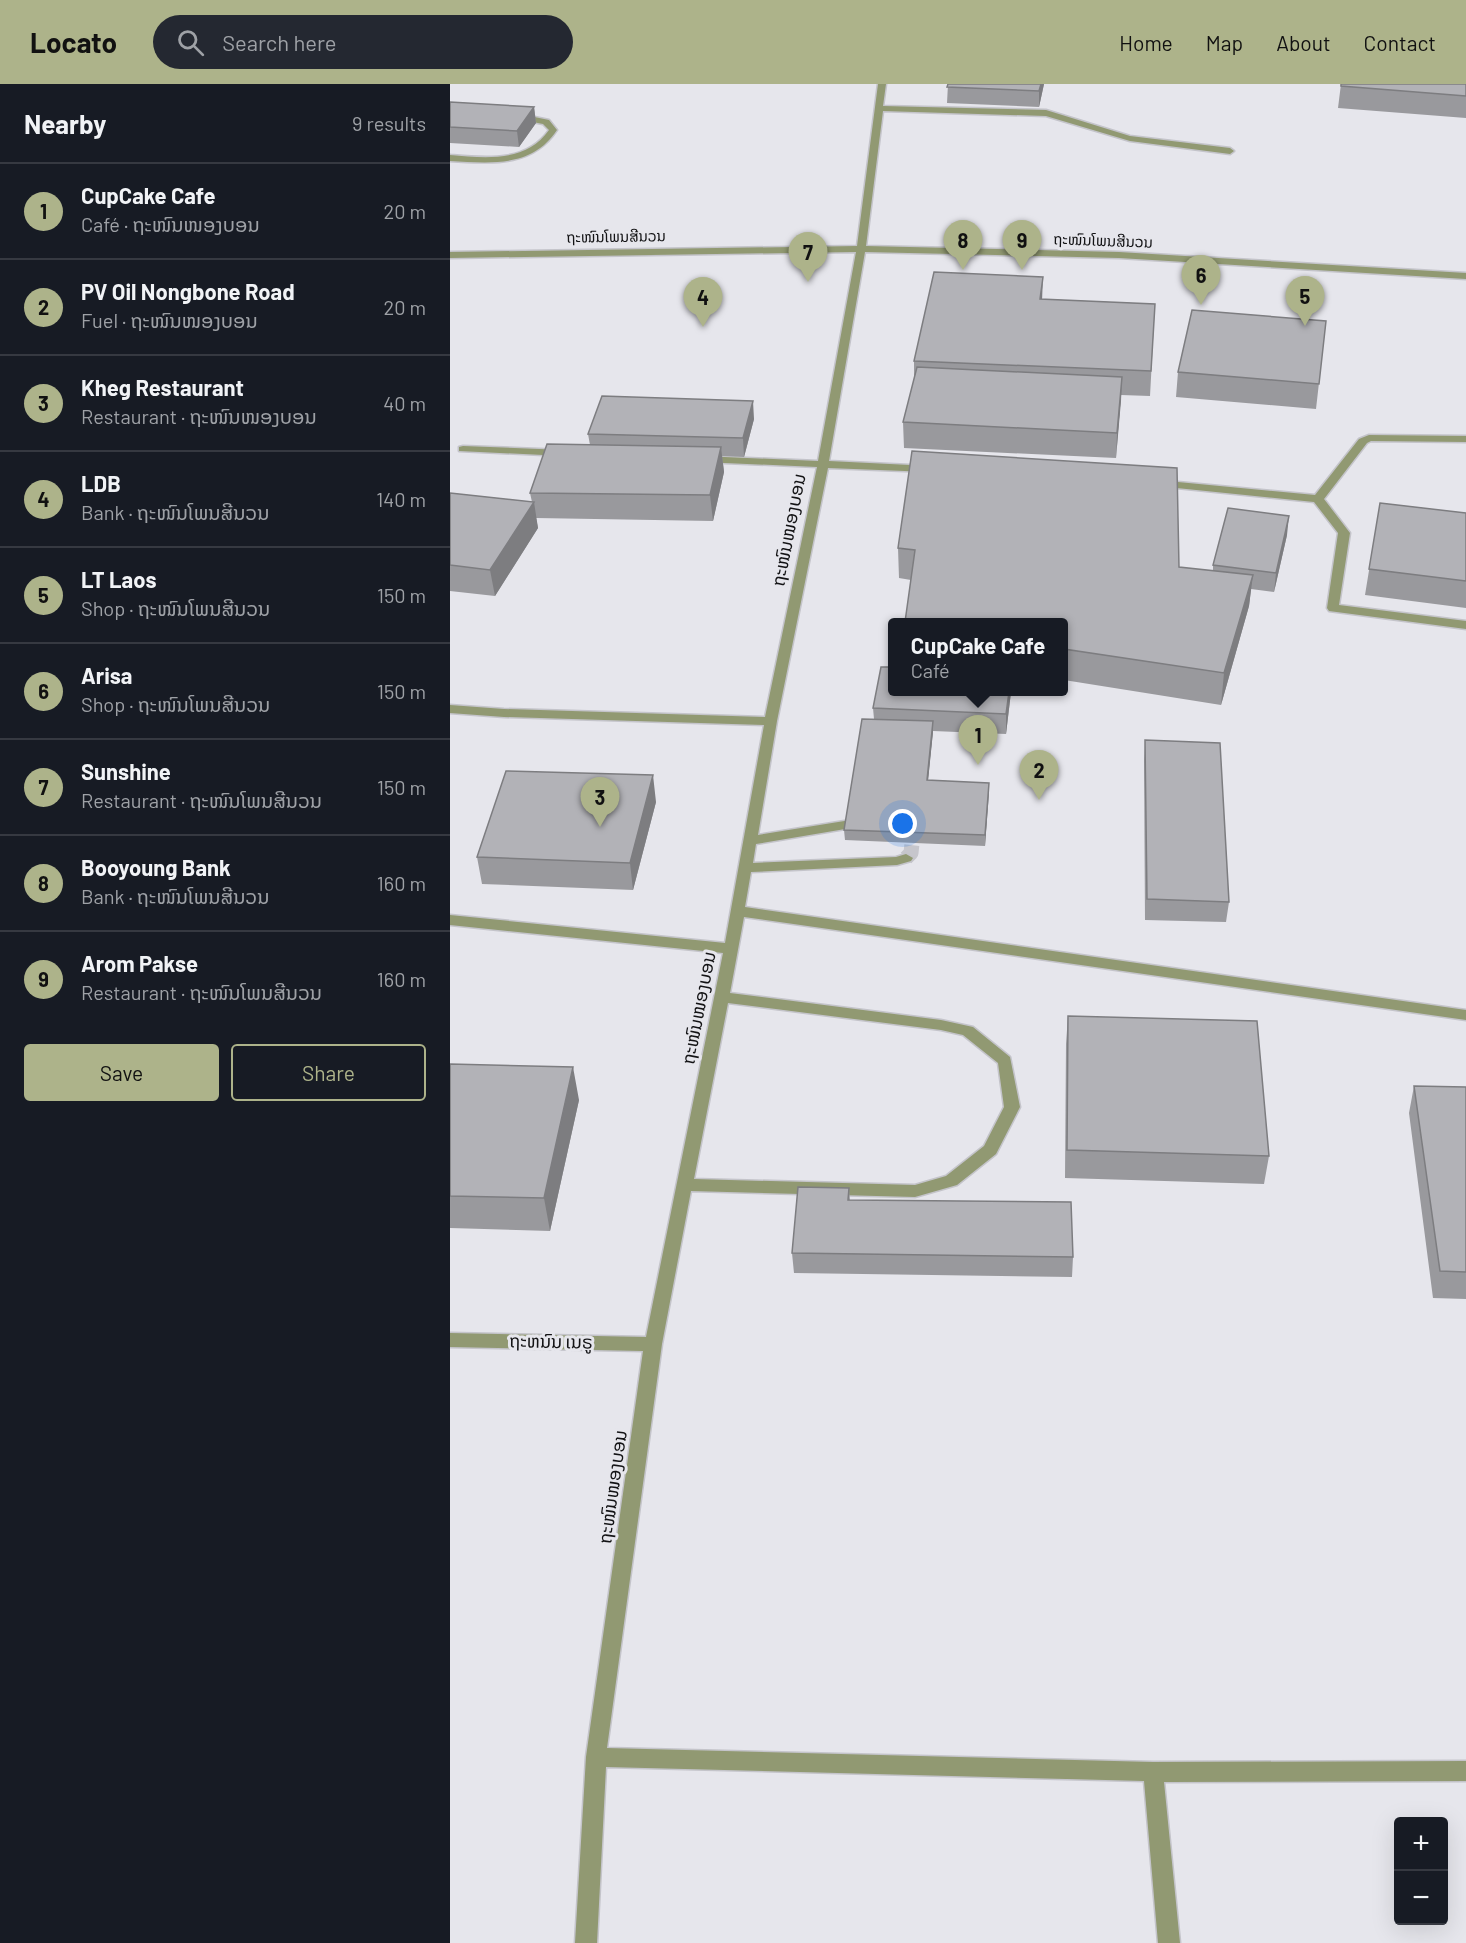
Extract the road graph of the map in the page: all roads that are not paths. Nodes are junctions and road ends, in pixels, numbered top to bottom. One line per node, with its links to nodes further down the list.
1 (882, 84): 2 (street, ຖະໜົນໜອງບອນ)
2 (878, 108): 4 (street); 6 (street, ຖະໜົນໜອງບອນ)
3 (505, 115): 5 (street)
4 (1230, 151)
5 (450, 158)
6 (861, 249): 7 (street, ຖະໜົນໂພນສີນວນ); 8 (street, ຖະໜົນໂພນສີນວນ); 13 (street, ຖະໜົນໜອງບອນ)
7 (450, 255)
8 (1466, 276)
9 (1466, 439): 16 (street)
10 (463, 449): 11 (street)
11 (571, 453)
12 (691, 458): 13 (street)
13 (823, 463): 14 (street); 19 (street, ຖະໜົນໜອງບອນ)
14 (941, 470)
15 (1143, 482): 16 (street)
16 (1318, 499): 17 (street)
17 (1466, 625)
18 (450, 709): 19 (street)
19 (771, 721): 21 (street, ຖະໜົນໜອງບອນ)
20 (873, 820): 21 (street)
21 (751, 840): 23 (street, ຖະໜົນໜອງບອນ)
22 (906, 858): 23 (street)
23 (746, 868): 24 (street, ຖະໜົນໜອງບອນ)
24 (738, 911): 26 (street, ຖະໜົນໜອງບອນ); 28 (street)
25 (450, 920): 26 (street)
26 (731, 949): 27 (street, ຖະໜົນໜອງບອນ)
27 (721, 997): 29 (street, ຖະໜົນໜອງບອນ); 29 (street)
28 (1466, 1015)
29 (684, 1185): 31 (street, ຖະໜົນໜອງບອນ)
30 (450, 1340): 31 (street, ຖະຫນົນ ເນຣູ)
31 (653, 1344): 32 (street, ຖະໜົນໜອງບອນ)
32 (596, 1757): 34 (street); 35 (street, ຖະໜົນໜອງບອນ)
33 (1466, 1771): 34 (street)
34 (1153, 1772): 36 (street)
35 (586, 1943)
36 (1169, 1943)

